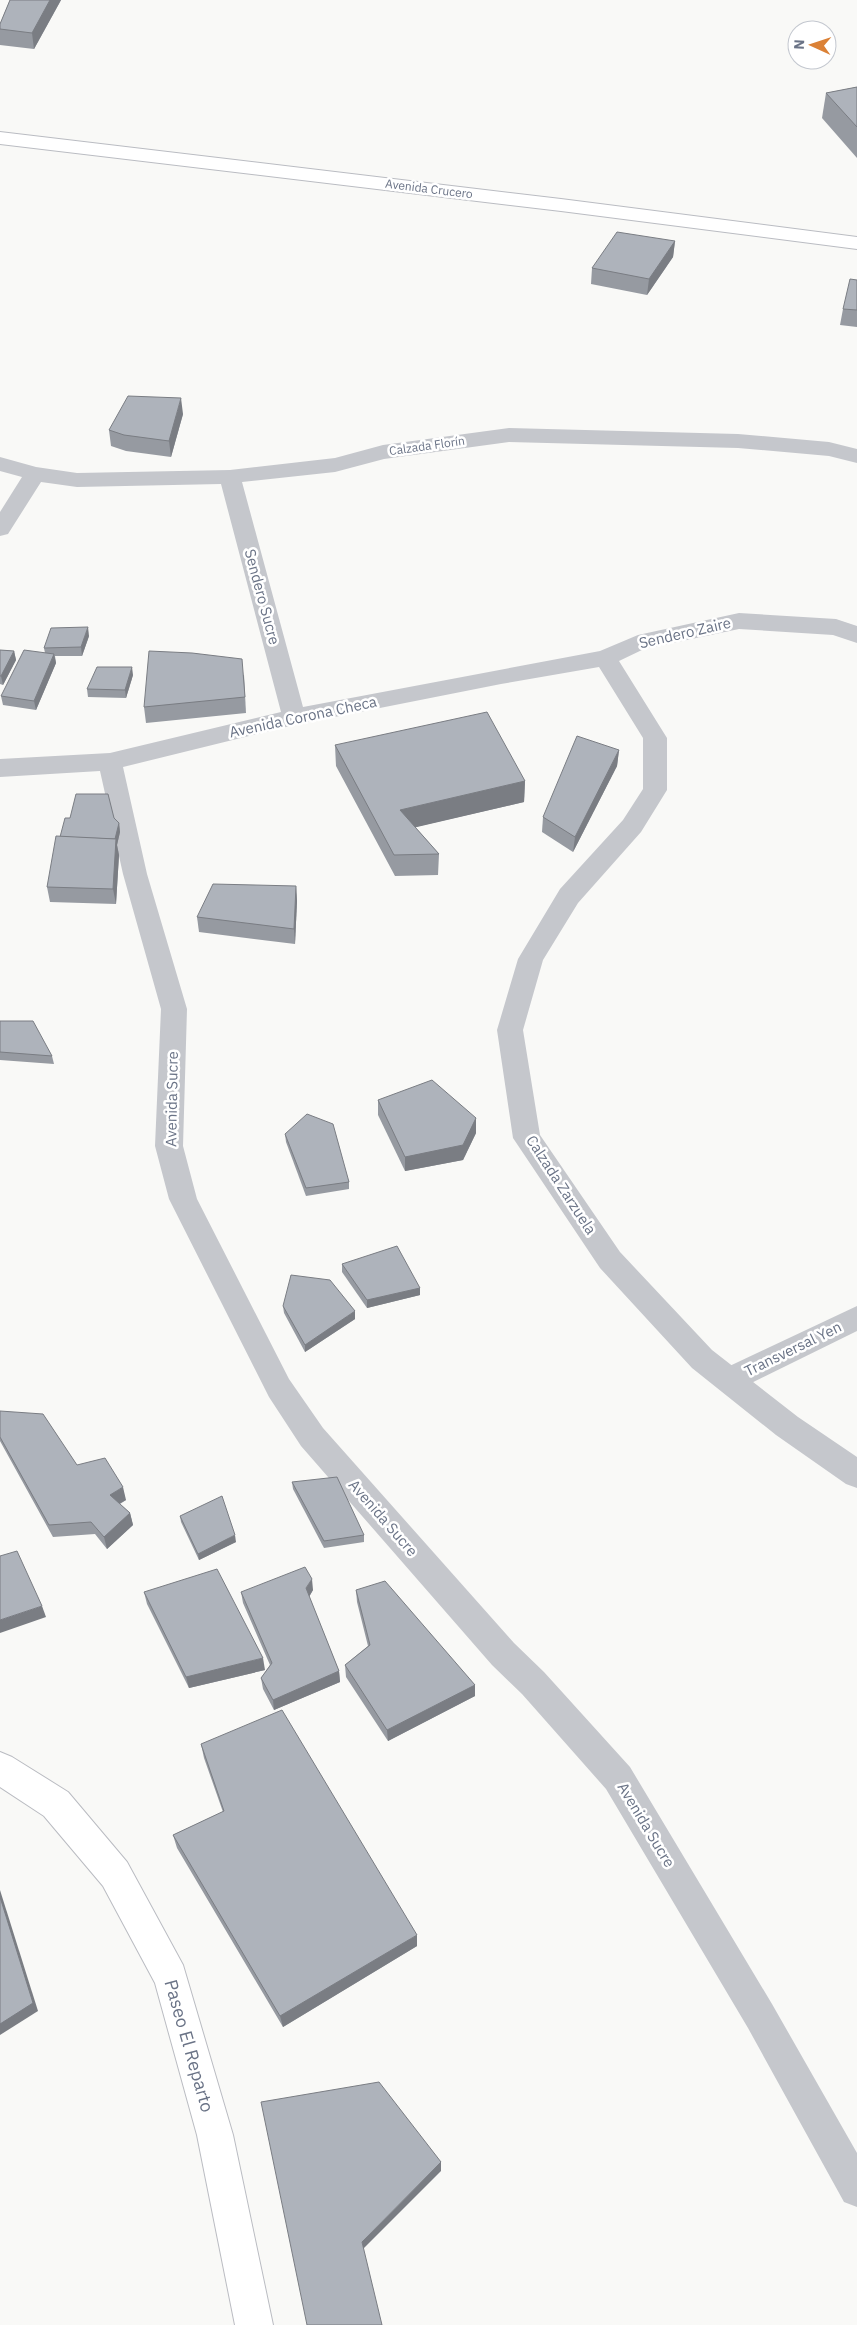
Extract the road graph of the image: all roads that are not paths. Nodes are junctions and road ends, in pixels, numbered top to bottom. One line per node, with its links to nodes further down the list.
1 (0, 138): 2 (street, Avenida Crucero)
2 (857, 243)
3 (857, 456): 6 (street, Calzada Florín)
4 (0, 464): 5 (street, Calzada Florín)
5 (35, 474): 6 (street, Calzada Florín); 7 (street)
6 (230, 477): 10 (street, Sendero Sucre)
7 (0, 529)
8 (857, 635): 9 (street, Sendero Zaire)
9 (605, 658): 10 (street, Avenida Corona Checa); 14 (street, Calzada Zarzuela)
10 (294, 717): 11 (street, Avenida Corona Checa)
11 (110, 762): 12 (street, Avenida Corona Checa); 17 (street, Avenida Sucre)
12 (0, 768)
13 (857, 1318): 14 (lane, Transversal Yen)
14 (729, 1380): 15 (street, Calzada Zarzuela)
15 (857, 1474)
16 (0, 1768): 18 (street, Paseo El Reparto)
17 (857, 2189)
18 (254, 2325)

